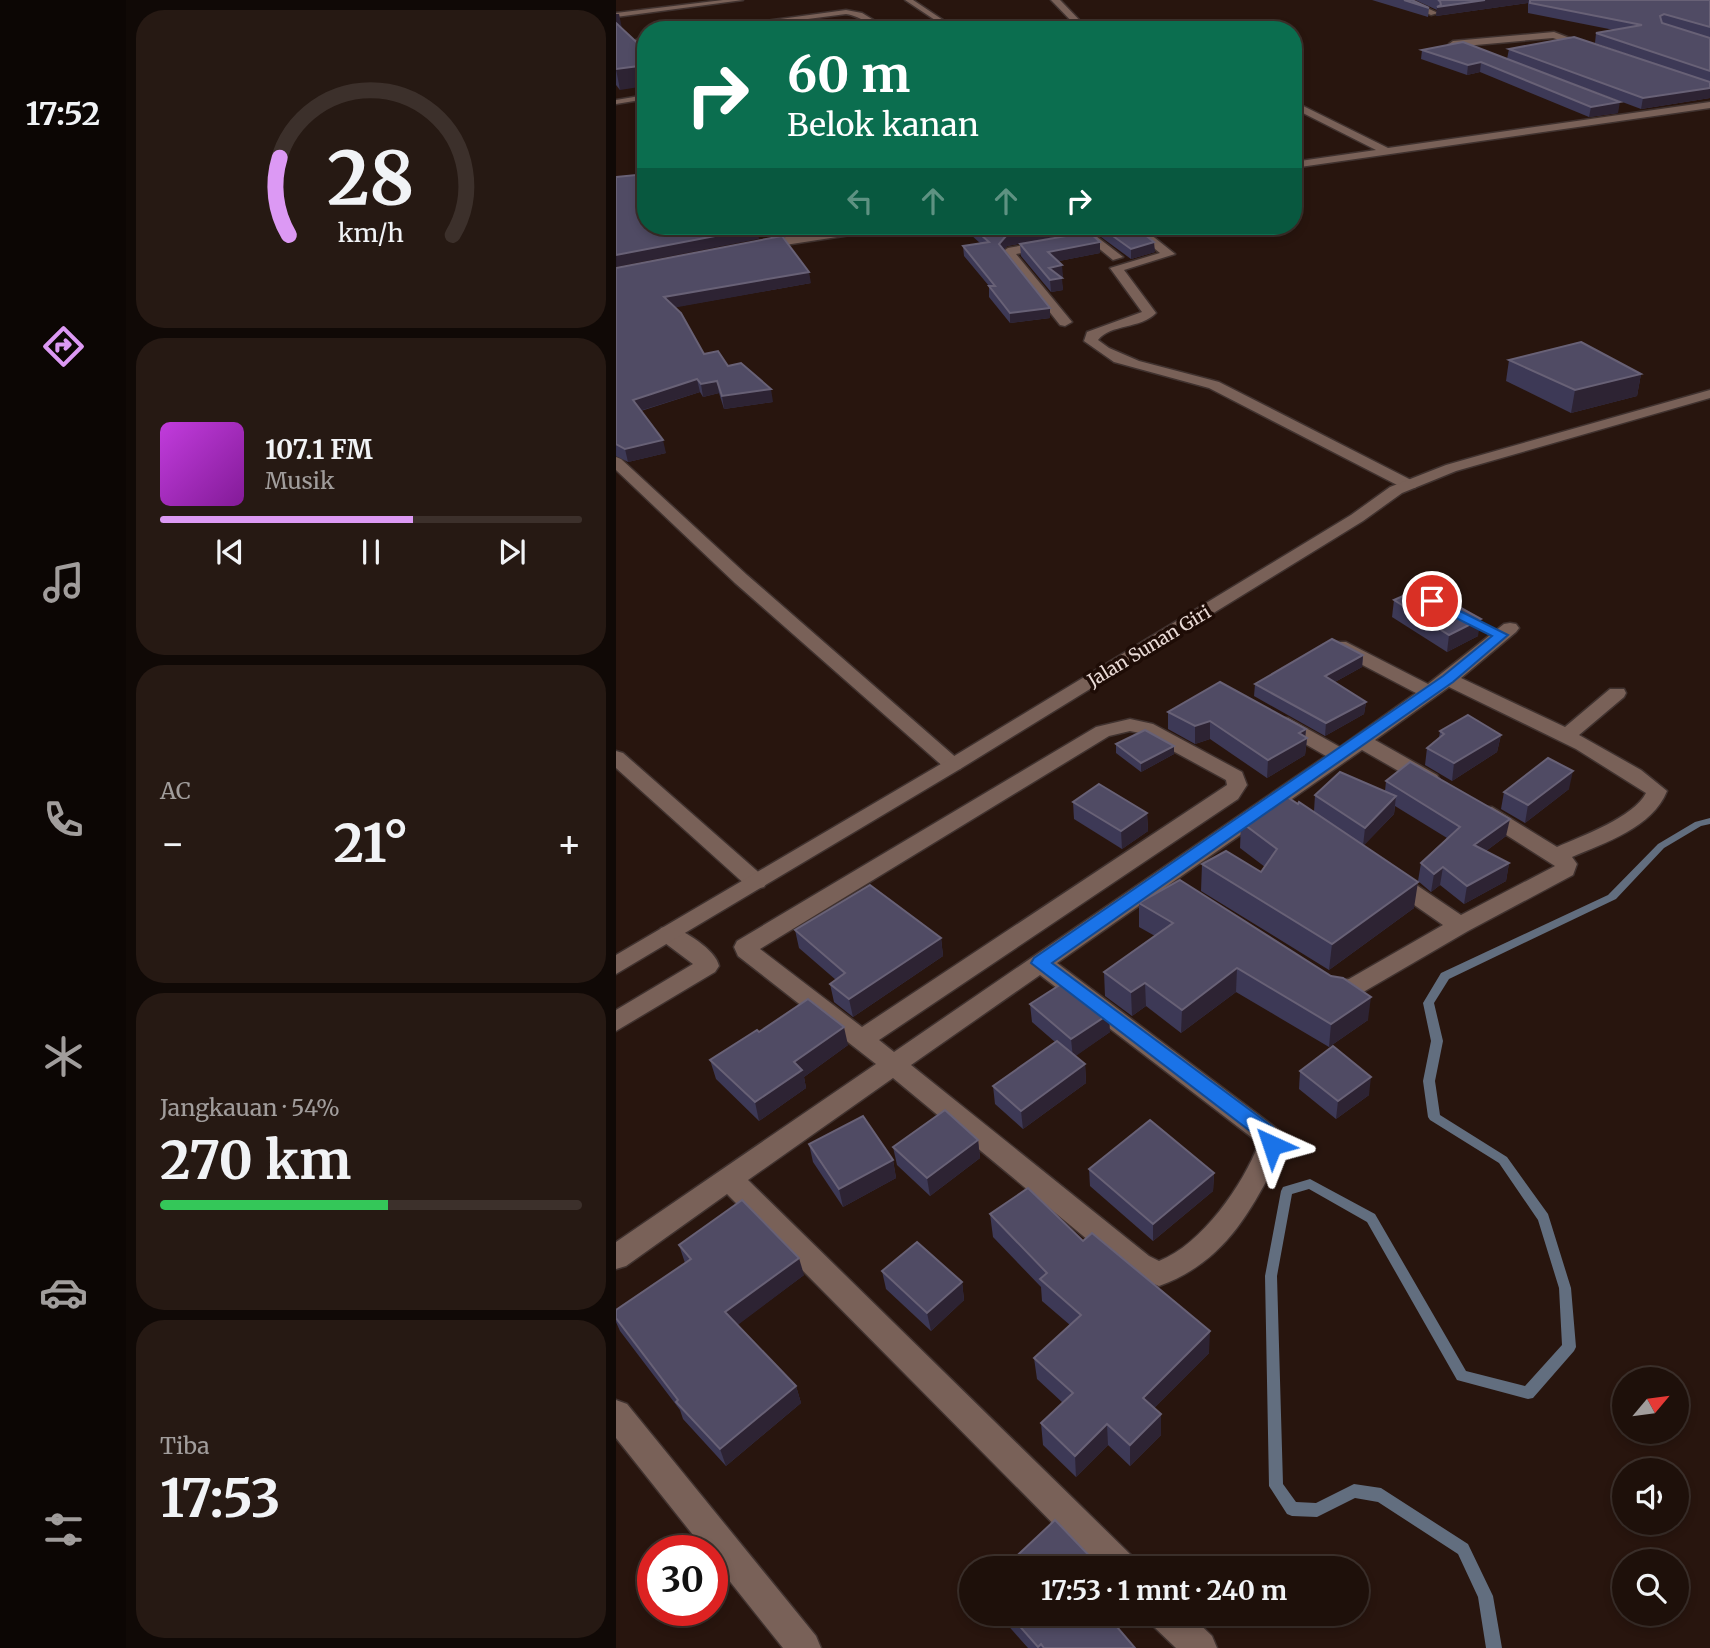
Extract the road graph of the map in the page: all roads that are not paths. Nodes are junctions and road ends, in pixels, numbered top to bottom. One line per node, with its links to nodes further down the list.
1 (740, 0): 5 (lane)
2 (908, 0): 12 (lane)
3 (1055, 0): 13 (street)
4 (1402, 0): 8 (street)
5 (726, 1): 6 (lane)
6 (684, 2): 7 (lane); 9 (lane)
7 (616, 8)
8 (1434, 13)
9 (616, 15)
10 (775, 21): 11 (lane)
11 (872, 21)
12 (941, 21)
13 (1076, 21)
14 (1477, 53): 15 (street)
15 (1606, 53)
16 (637, 98): 17 (lane)
17 (616, 102)
18 (1710, 104): 21 (street)
19 (1614, 105): 21 (street)
20 (1302, 109): 22 (street)
21 (1639, 114): 22 (street)
22 (1388, 152): 23 (street)
23 (1302, 164)
24 (827, 235): 28 (street)
25 (1069, 235): 30 (street)
26 (1088, 235): 29 (street)
27 (1145, 235): 33 (street)
28 (741, 249)
29 (1117, 257)
30 (1065, 322)
31 (1710, 394): 33 (street, Jalan Sunan Giri)
32 (616, 461): 43 (street)
33 (1409, 485): 43 (street, Jalan Sunan Giri)
34 (1478, 624): 36 (street)
35 (1335, 643): 36 (street)
36 (1438, 685): 39 (street); 40 (street)
37 (1617, 693): 39 (street)
38 (1267, 714): 41 (street)
39 (1565, 737): 46 (street)
40 (1361, 741): 41 (street); 46 (street)
41 (1340, 755): 44 (street)
42 (616, 757): 49 (street)
43 (953, 765): 49 (street, Jalan Sunan Giri)
44 (1275, 800): 45 (street); 48 (street)
45 (1298, 816)
46 (1556, 856): 51 (street)
47 (1379, 870): 51 (street)
48 (1162, 879): 50 (street); 53 (street)
49 (756, 882): 52 (street, Jalan Sunan Giri)
50 (1185, 894)
51 (1460, 925): 55 (street)
52 (669, 934): 54 (street, Jalan Sunan Giri); 56 (street)
53 (1040, 963): 58 (street); 58 (street)
54 (616, 966)
55 (1314, 976)
56 (616, 1022)
57 (860, 1040): 57 (street); 58 (street)
58 (894, 1065): 59 (street)
59 (729, 1179): 60 (street); 62 (street)
60 (616, 1257)
61 (616, 1414): 64 (street)
62 (1108, 1556)
63 (1177, 1626): 65 (street)
64 (804, 1648)
65 (1200, 1648)

